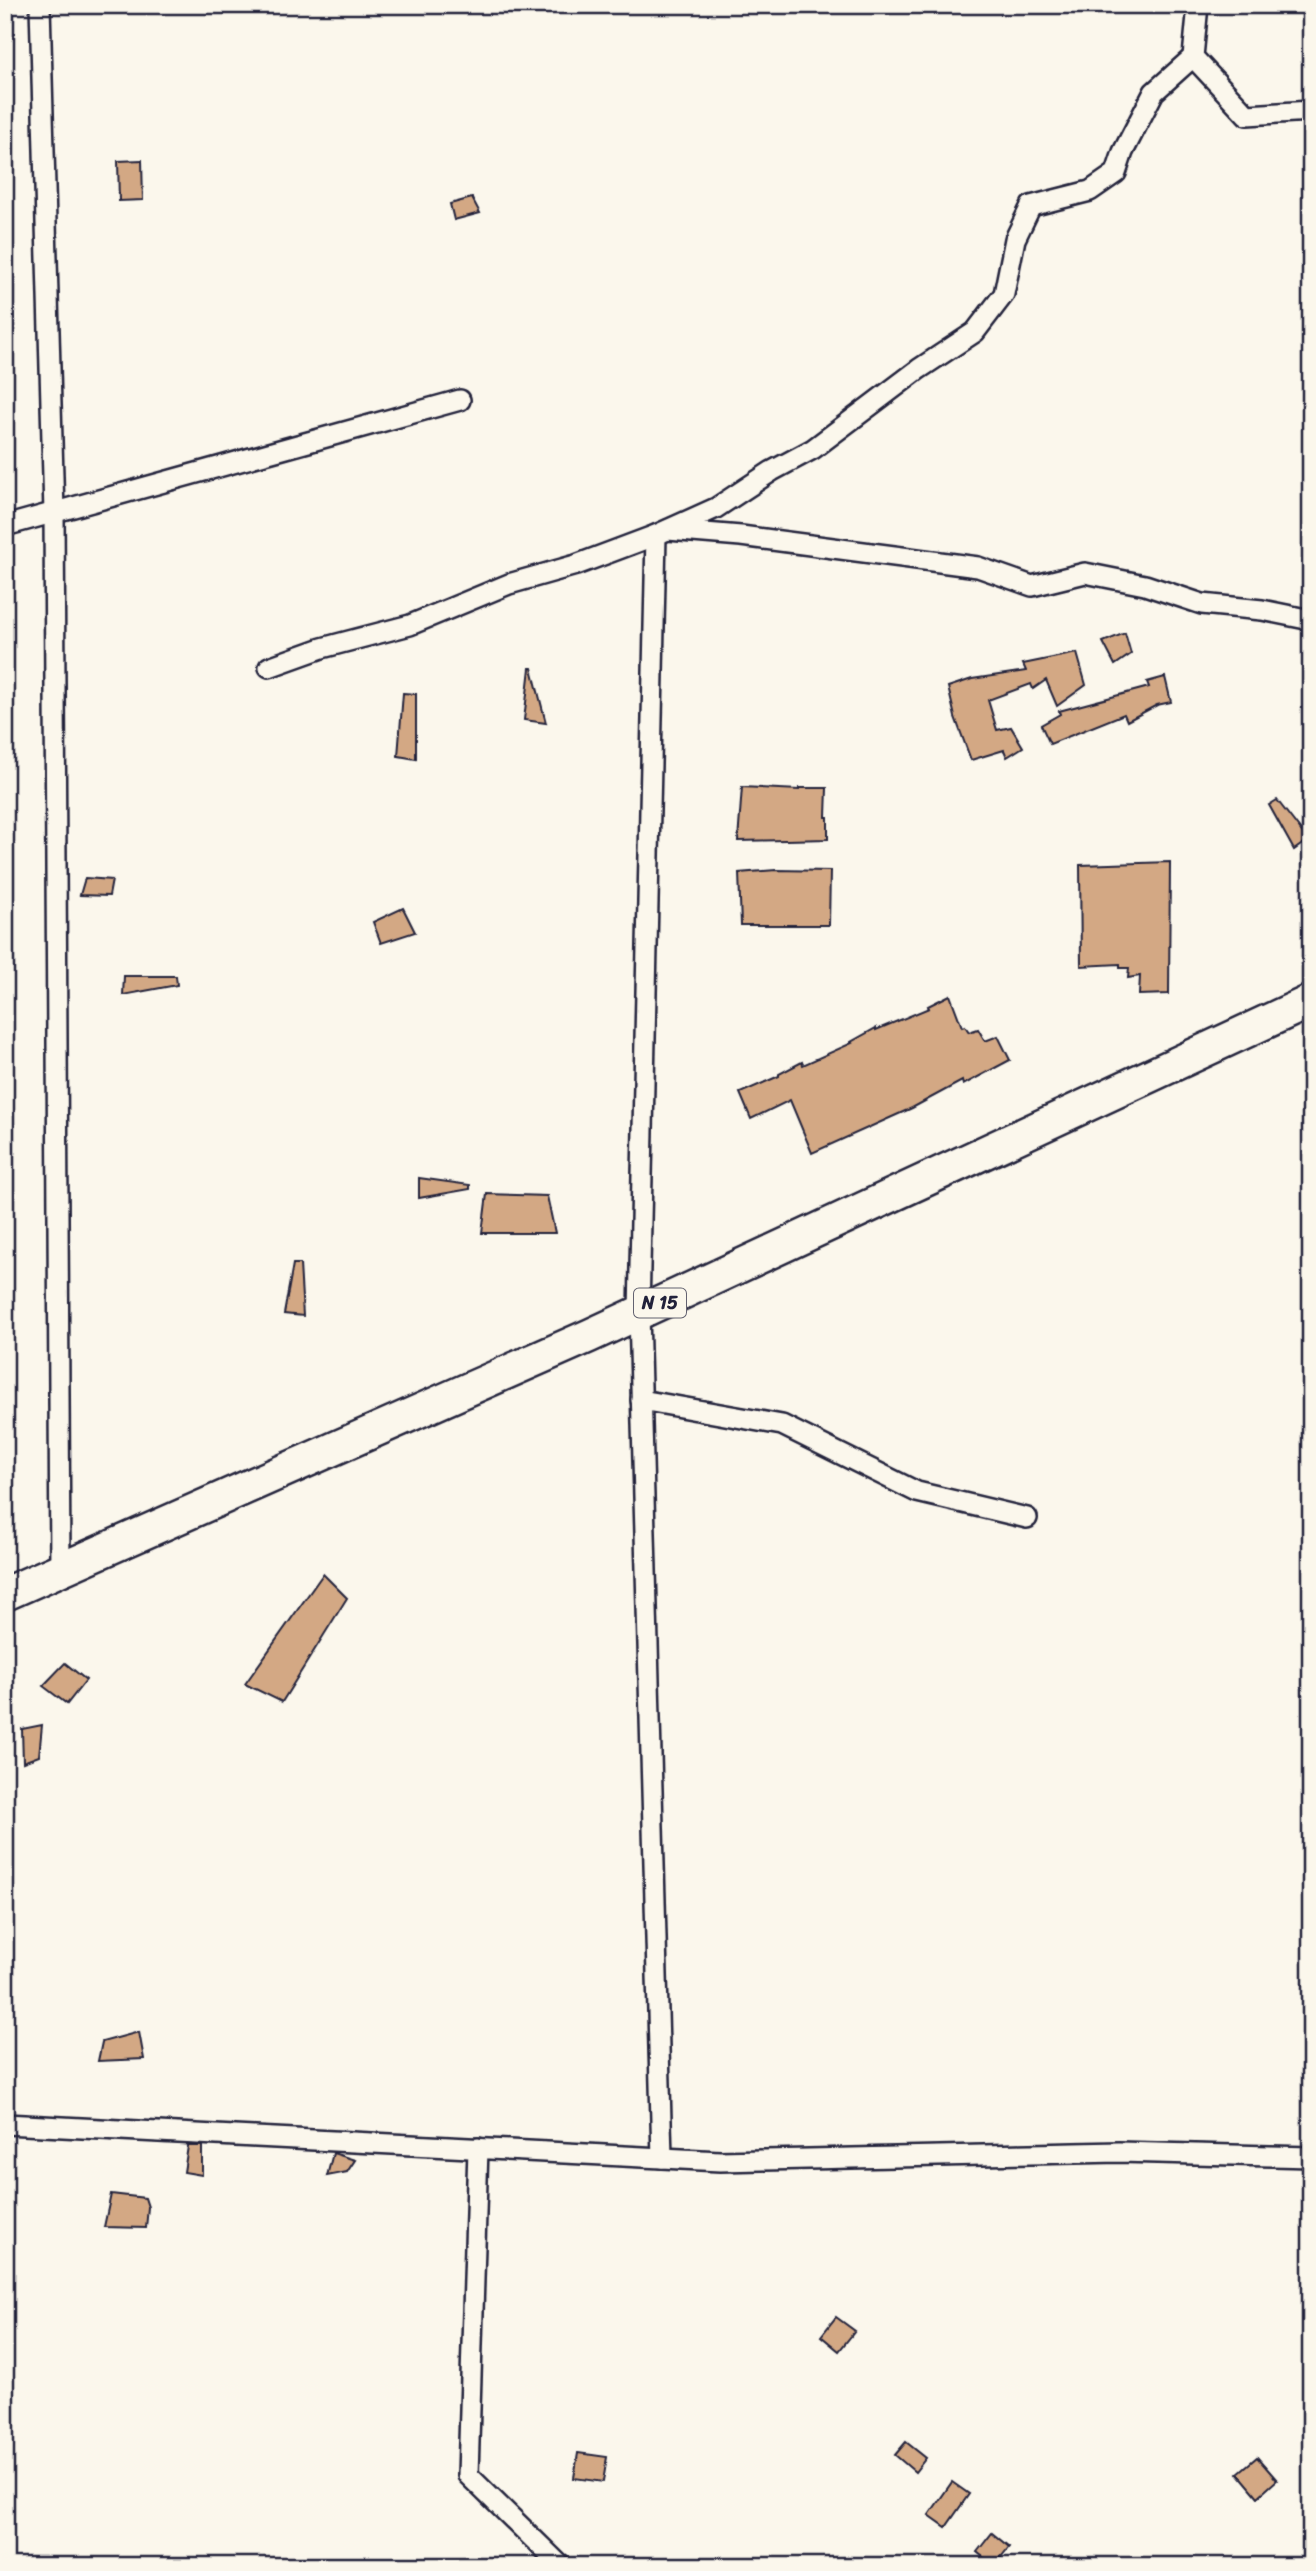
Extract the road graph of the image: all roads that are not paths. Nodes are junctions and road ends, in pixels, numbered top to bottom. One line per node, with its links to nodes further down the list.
1 (40, 5): 6 (street)
2 (1199, 5): 3 (street)
3 (1193, 57): 4 (street); 8 (street)
4 (1311, 111)
5 (460, 400): 6 (street)
6 (54, 513): 7 (street); 15 (street)
7 (5, 526)
8 (662, 533): 9 (street); 10 (street); 12 (street)
9 (1311, 620)
10 (269, 667)
11 (1311, 1001): 12 (main road, N 15)
12 (639, 1313): 13 (street); 15 (main road, N 15)
13 (641, 1400): 14 (street); 20 (street)
14 (1027, 1518)
15 (60, 1570): 16 (main road, N 15)
16 (5, 1594)
17 (5, 2124): 18 (street)
18 (478, 2148): 20 (street); 21 (street)
19 (1311, 2157): 20 (street)
20 (662, 2158)
21 (561, 2566)

